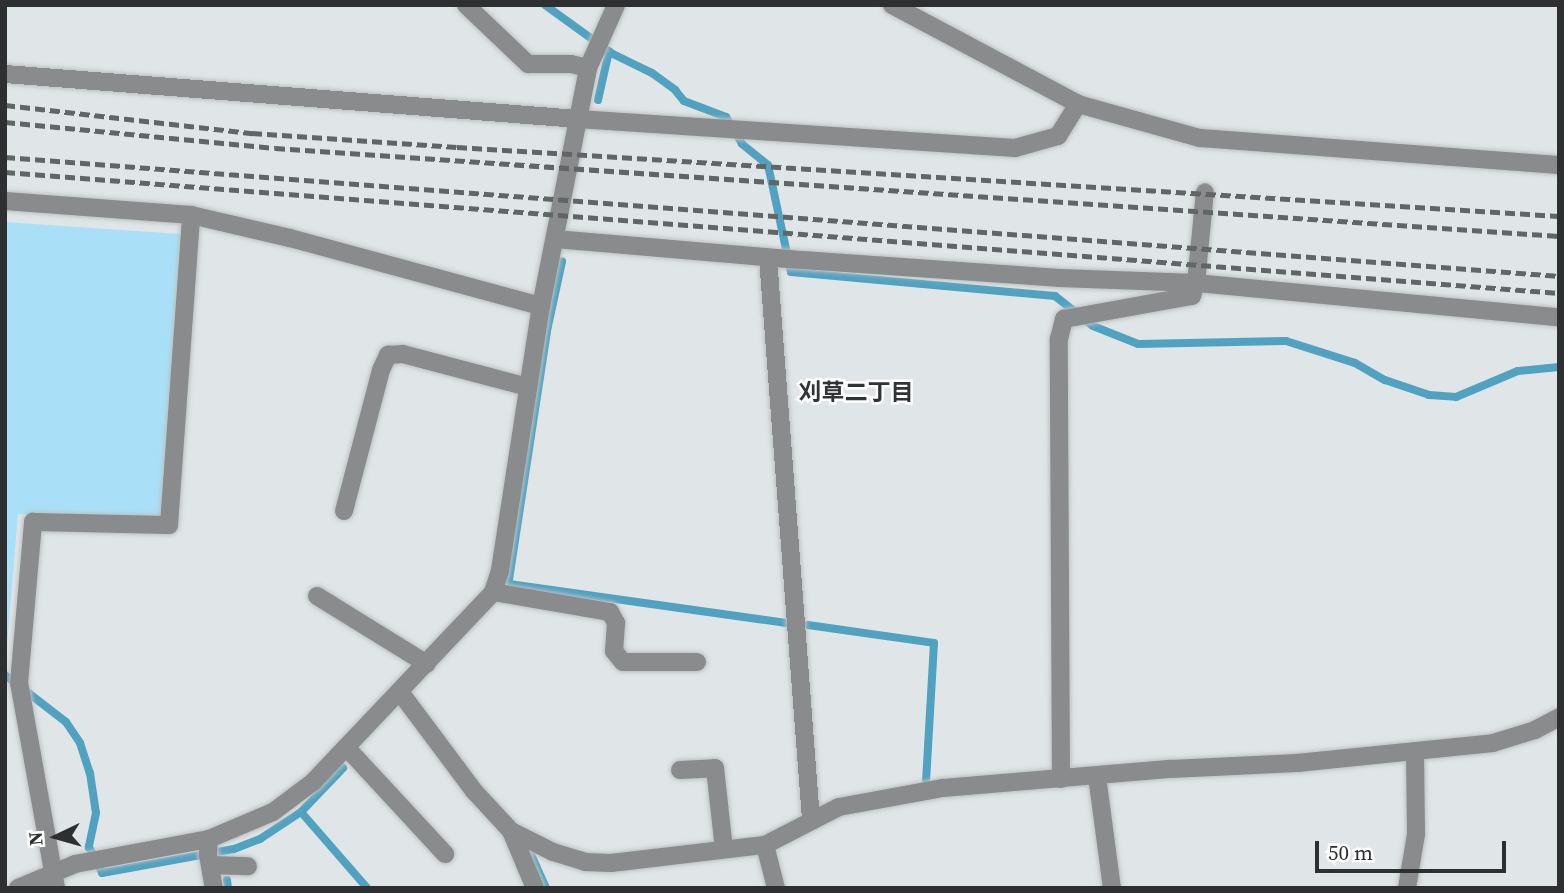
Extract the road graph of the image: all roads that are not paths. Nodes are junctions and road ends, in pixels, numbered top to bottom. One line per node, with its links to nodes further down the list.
1 (466, 5): 4 (street)
2 (616, 5): 4 (street)
3 (892, 5): 6 (street)
4 (589, 68): 7 (street)
5 (5, 74): 7 (street)
6 (1078, 104): 7 (street); 8 (street)
7 (578, 119): 12 (street)
8 (1559, 165)
9 (1205, 192): 14 (street)
10 (5, 201): 11 (street)
11 (191, 215): 15 (street); 21 (street)
12 (555, 239): 13 (street); 15 (street)
13 (768, 258): 14 (street); 31 (street)
14 (1196, 283): 16 (street); 30 (street)
15 (541, 306): 17 (street)
16 (1559, 317)
17 (528, 387): 18 (street); 19 (street)
18 (344, 511)
19 (493, 592): 22 (street); 23 (street)
20 (317, 596): 23 (street)
21 (13, 662): 39 (street)
22 (697, 662)
23 (427, 664): 24 (street)
24 (400, 692): 26 (street); 32 (street)
25 (1559, 717): 27 (street)
26 (346, 747): 33 (street); 36 (street)
27 (1415, 751): 29 (street); 45 (street)
28 (680, 770): 35 (street)
29 (1097, 776): 30 (street); 44 (street)
30 (1061, 779): 31 (street)
31 (811, 819): 34 (street)
32 (511, 831): 35 (street); 42 (street)
33 (209, 839): 37 (street); 39 (street)
34 (765, 845): 35 (street); 43 (street)
35 (724, 849)
36 (444, 854)
37 (210, 865): 38 (street); 41 (street)
38 (248, 866)
39 (54, 880): 40 (street)
40 (18, 888)
41 (214, 888)
42 (535, 888)
43 (776, 888)
44 (1112, 888)
45 (1407, 888)

